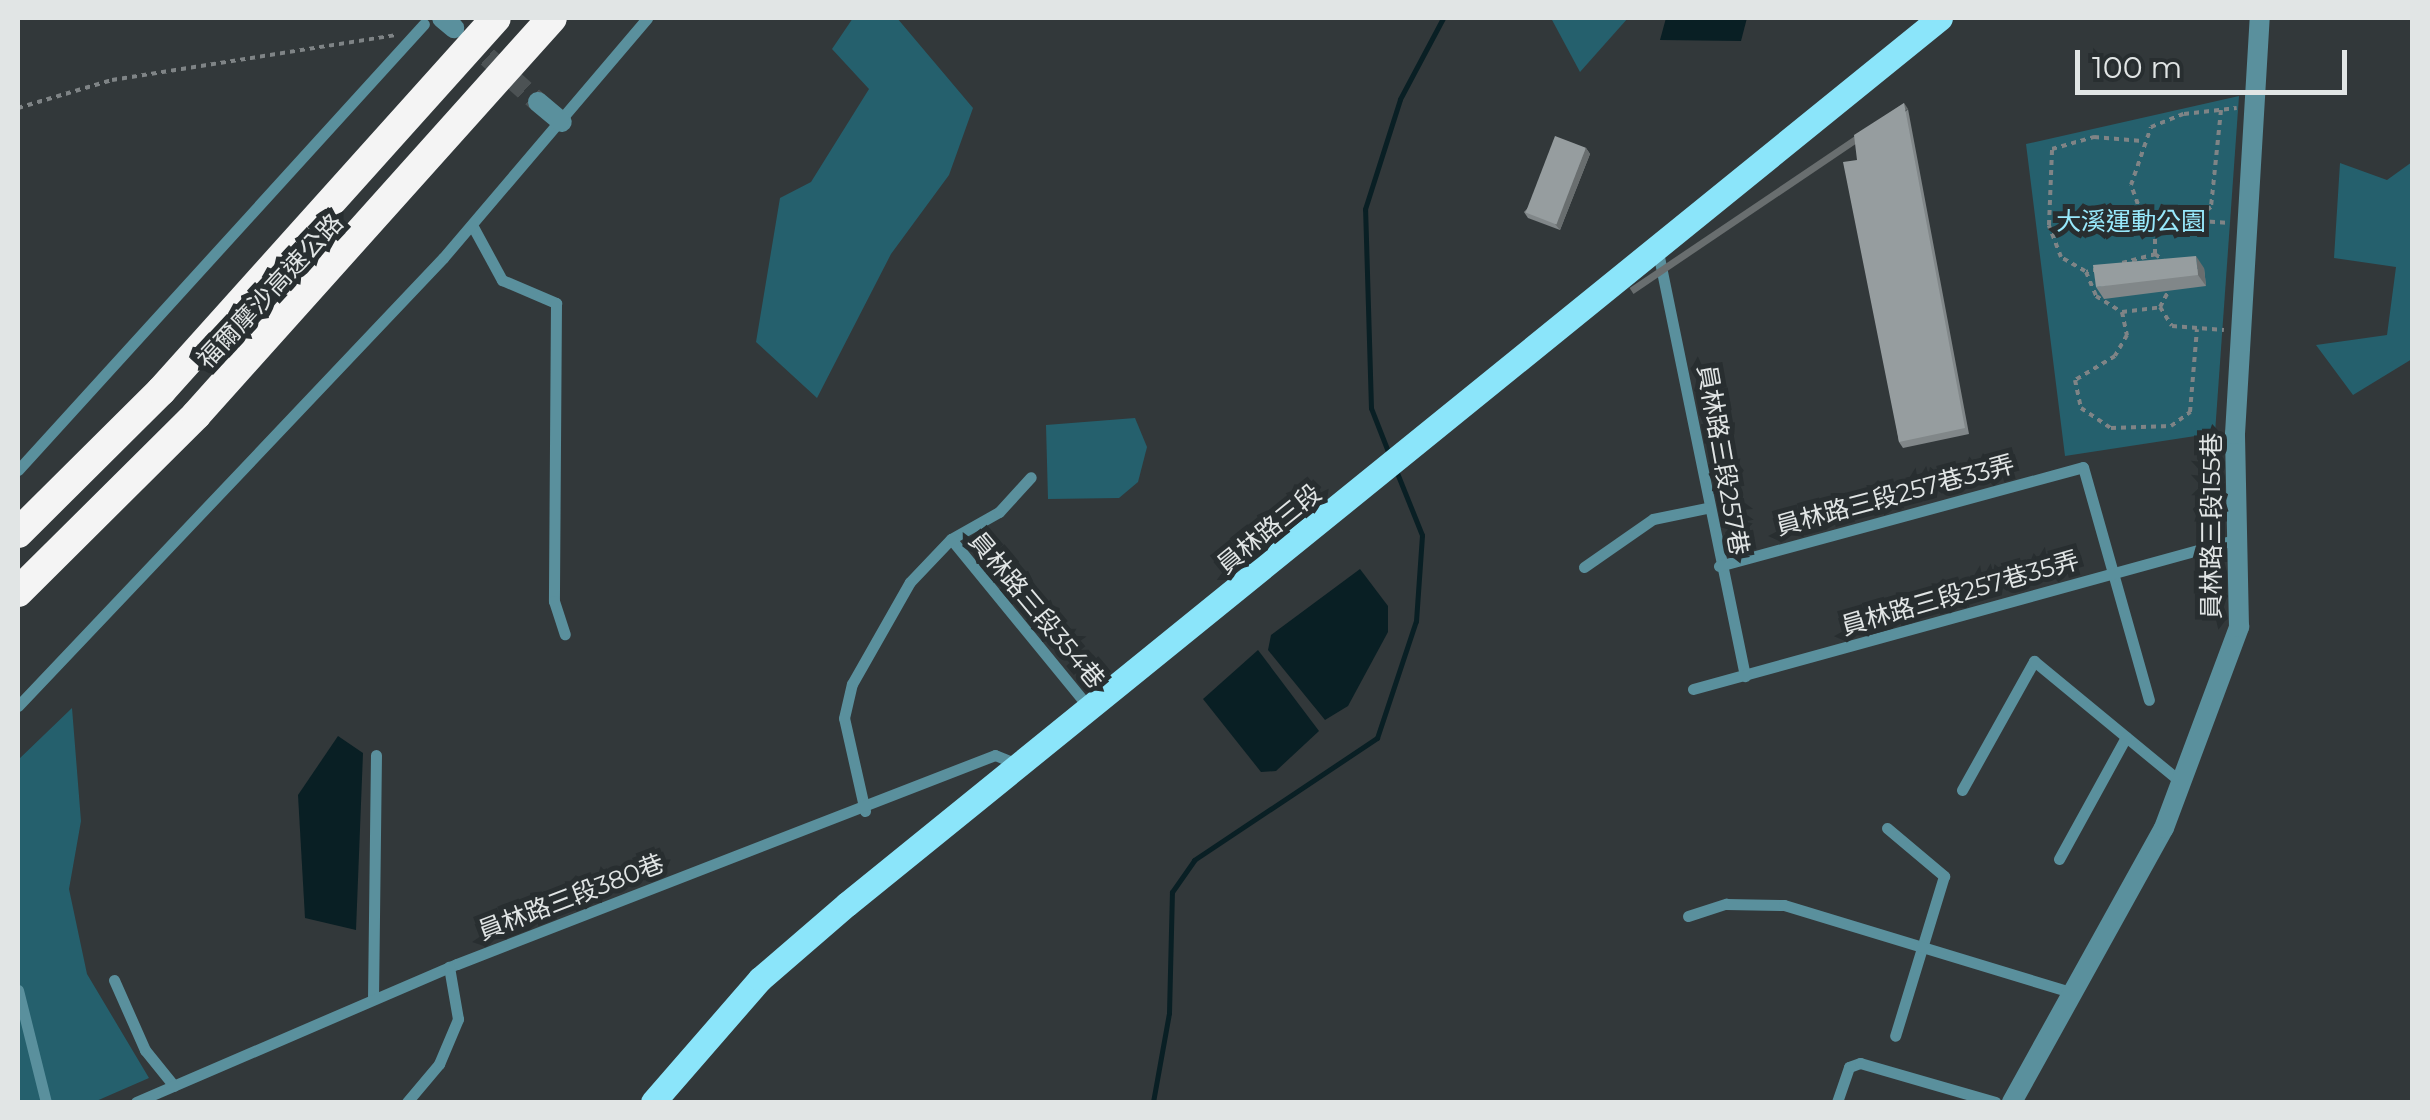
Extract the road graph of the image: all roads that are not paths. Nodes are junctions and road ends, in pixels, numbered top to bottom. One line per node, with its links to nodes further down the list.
1 (496, 18): 14 (highway, 福爾摩沙高速公路)
2 (552, 18): 20 (highway, 福爾摩沙高速公路)
3 (647, 18): 8 (lane)
4 (1940, 18): 10 (main road, 員林路三段)
5 (2260, 18): 16 (street, 員林路三段155巷)
6 (440, 23): 11 (lane)
7 (538, 102): 8 (street)
8 (562, 122): 9 (lane)
9 (472, 225): 21 (lane); 25 (lane)
10 (1658, 252): 13 (lane, 員林路三段257巷); 26 (main road, 員林路三段)
11 (18, 470)
12 (1031, 477): 15 (lane)
13 (1706, 508): 17 (lane, 員林路三段257巷); 18 (lane)
14 (18, 533)
15 (950, 539): 26 (lane, 員林路三段354巷); 32 (lane, 員林路三段354巷)
16 (2238, 539): 19 (lane, 員林路三段257巷35弄); 30 (street, 員林路三段155巷)
17 (1719, 566): 19 (lane, 員林路三段257巷33弄); 22 (lane, 員林路三段257巷)
18 (1584, 567)
19 (2114, 574): 22 (lane, 員林路三段257巷35弄); 24 (lane)
20 (18, 592)
21 (565, 634)
22 (1745, 676): 23 (lane, 員林路三段257巷35弄)
23 (1693, 689)
24 (2149, 700)
25 (18, 706)
26 (1093, 712): 29 (main road, 員林路三段)
27 (2126, 737): 30 (lane); 31 (lane); 34 (lane)
28 (376, 755): 41 (lane)
29 (1025, 768): 32 (lane, 員林路三段380巷); 47 (main road, 員林路三段)
30 (2181, 782): 40 (street, 員林路三段155巷)
31 (1962, 790)
32 (865, 811): 37 (lane, 員林路三段380巷)
33 (1887, 828): 36 (lane)
34 (2059, 860)
35 (1688, 916): 36 (lane)
36 (1918, 941): 40 (lane); 42 (lane)
37 (450, 967): 41 (lane, 員林路三段380巷); 46 (lane)
38 (114, 980): 43 (lane)
39 (18, 990): 44 (lane)
40 (2074, 994): 50 (street, 員林路三段155巷)
41 (373, 999): 43 (lane, 員林路三段380巷)
42 (1895, 1036)
43 (174, 1086): 45 (lane, 員林路三段380巷)
44 (46, 1102)
45 (136, 1102)
46 (406, 1102)
47 (653, 1102)
48 (1838, 1102): 49 (lane)
49 (1995, 1102)
50 (2012, 1102)

